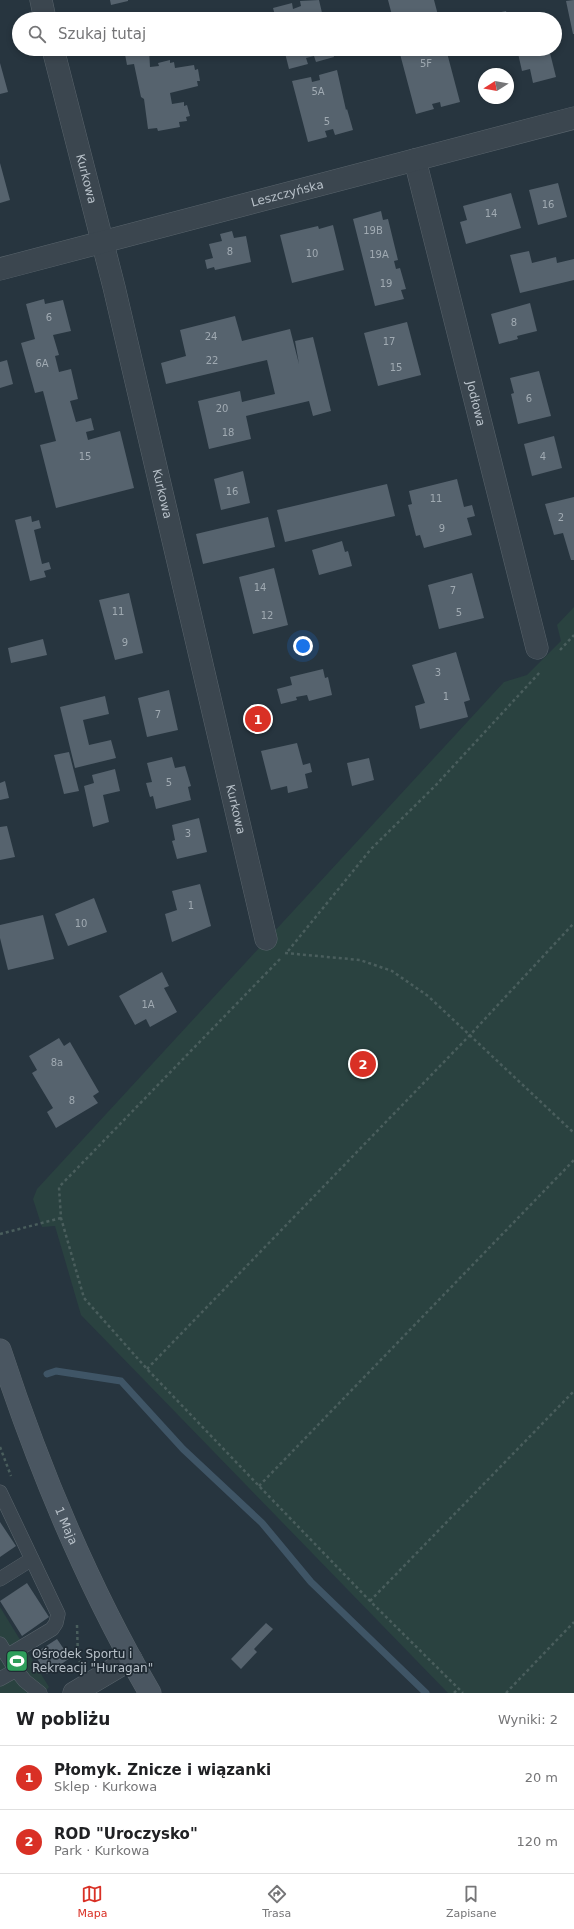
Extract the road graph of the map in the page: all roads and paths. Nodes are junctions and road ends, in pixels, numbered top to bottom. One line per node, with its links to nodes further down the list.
1 (40, 0): 2 (street)
2 (43, 12)
3 (55, 56): 6 (street, Kurkowa)
4 (574, 118): 5 (street, Leszczyńska)
5 (415, 160): 6 (street, Leszczyńska); 9 (street, Jodłowa)
6 (102, 242): 7 (street, Leszczyńska); 13 (street, Kurkowa)
7 (0, 269)
8 (574, 636): 10 (path)
9 (537, 648)
10 (558, 653)
11 (542, 670): 14 (path)
12 (574, 923): 15 (path)
13 (266, 939): 14 (path)
14 (285, 954): 15 (path); 18 (path)
15 (470, 1035): 16 (path); 21 (path)
16 (574, 1133)
17 (574, 1160): 23 (path)
18 (61, 1218): 19 (path); 21 (path)
19 (0, 1234)
20 (0, 1350): 30 (main road, 1 Maja)
21 (146, 1369): 23 (path)
22 (574, 1391): 27 (path)
23 (259, 1486): 27 (path)
24 (0, 1492): 25 (lane)
25 (32, 1559): 26 (lane); 29 (lane)
26 (0, 1579)
27 (370, 1601): 33 (path)
28 (574, 1622): 39 (path)
29 (4, 1650): 31 (lane)
30 (131, 1659): 35 (street); 36 (main road, 1 Maja)
31 (16, 1670): 32 (lane); 34 (lane)
32 (0, 1679)
33 (458, 1689): 37 (path); 38 (path)
34 (40, 1693)
35 (74, 1693)
36 (150, 1693)
37 (454, 1693)
38 (463, 1693)
39 (506, 1693)

